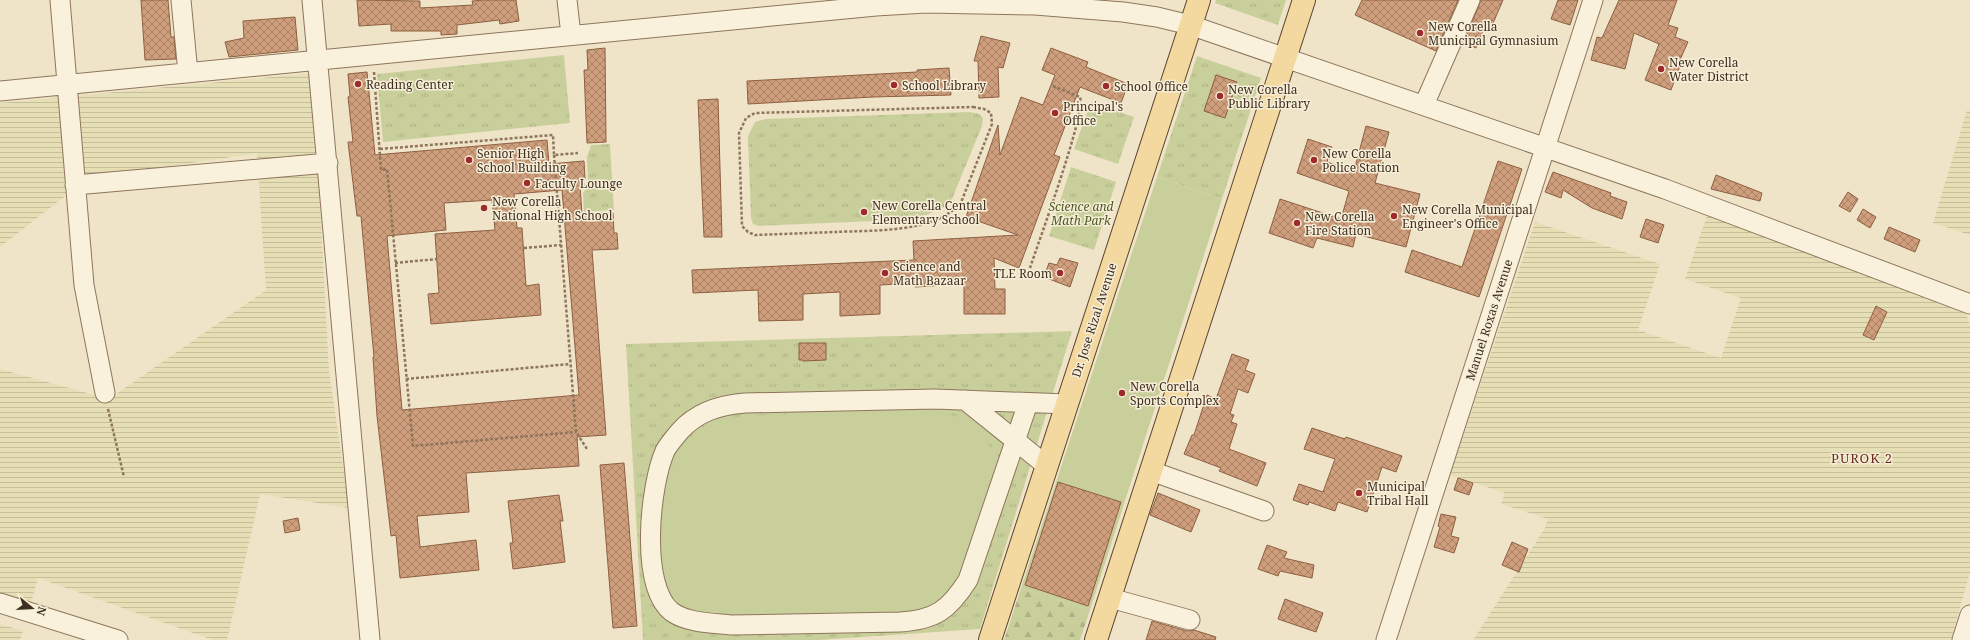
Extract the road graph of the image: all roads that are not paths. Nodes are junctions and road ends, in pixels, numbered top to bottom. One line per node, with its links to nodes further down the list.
1 (60, 0): 14 (street)
2 (181, 0): 13 (street)
3 (312, 0): 12 (street)
4 (568, 0): 10 (street)
5 (1199, 0): 9 (main road, Dr. Jose Rizal Avenue)
6 (1304, 0): 11 (main road)
7 (1470, 0): 16 (street)
8 (1593, 0): 17 (street, Manuel Roxas Avenue)
9 (1190, 25): 10 (street); 11 (street); 24 (main road, Dr. Jose Rizal Avenue)
10 (571, 35): 12 (street)
11 (1286, 57): 16 (street); 27 (main road)
12 (317, 60): 13 (street); 18 (street)
13 (188, 73): 14 (street)
14 (67, 84): 15 (street); 19 (street)
15 (0, 91)
16 (1424, 105): 17 (street)
17 (1545, 147): 20 (street); 37 (street, Manuel Roxas Avenue)
18 (328, 163): 19 (street); 34 (street)
19 (75, 185): 21 (street)
20 (1970, 304)
21 (105, 393)
22 (965, 400): 23 (street); 25 (street); 25 (street)
23 (1028, 403): 24 (street); 25 (street)
24 (1067, 404): 26 (main road, Dr. Jose Rizal Avenue)
25 (1016, 441): 26 (street)
26 (1047, 466): 35 (main road, Dr. Jose Rizal Avenue)
27 (1151, 471): 28 (street); 29 (main road)
28 (1264, 511)
29 (1110, 598): 32 (street); 36 (main road)
30 (0, 603): 33 (street)
31 (1970, 615): 38 (street)
32 (1190, 620)
33 (116, 640)
34 (370, 640)
35 (990, 640)
36 (1096, 640)
37 (1386, 640)
38 (1962, 640)

